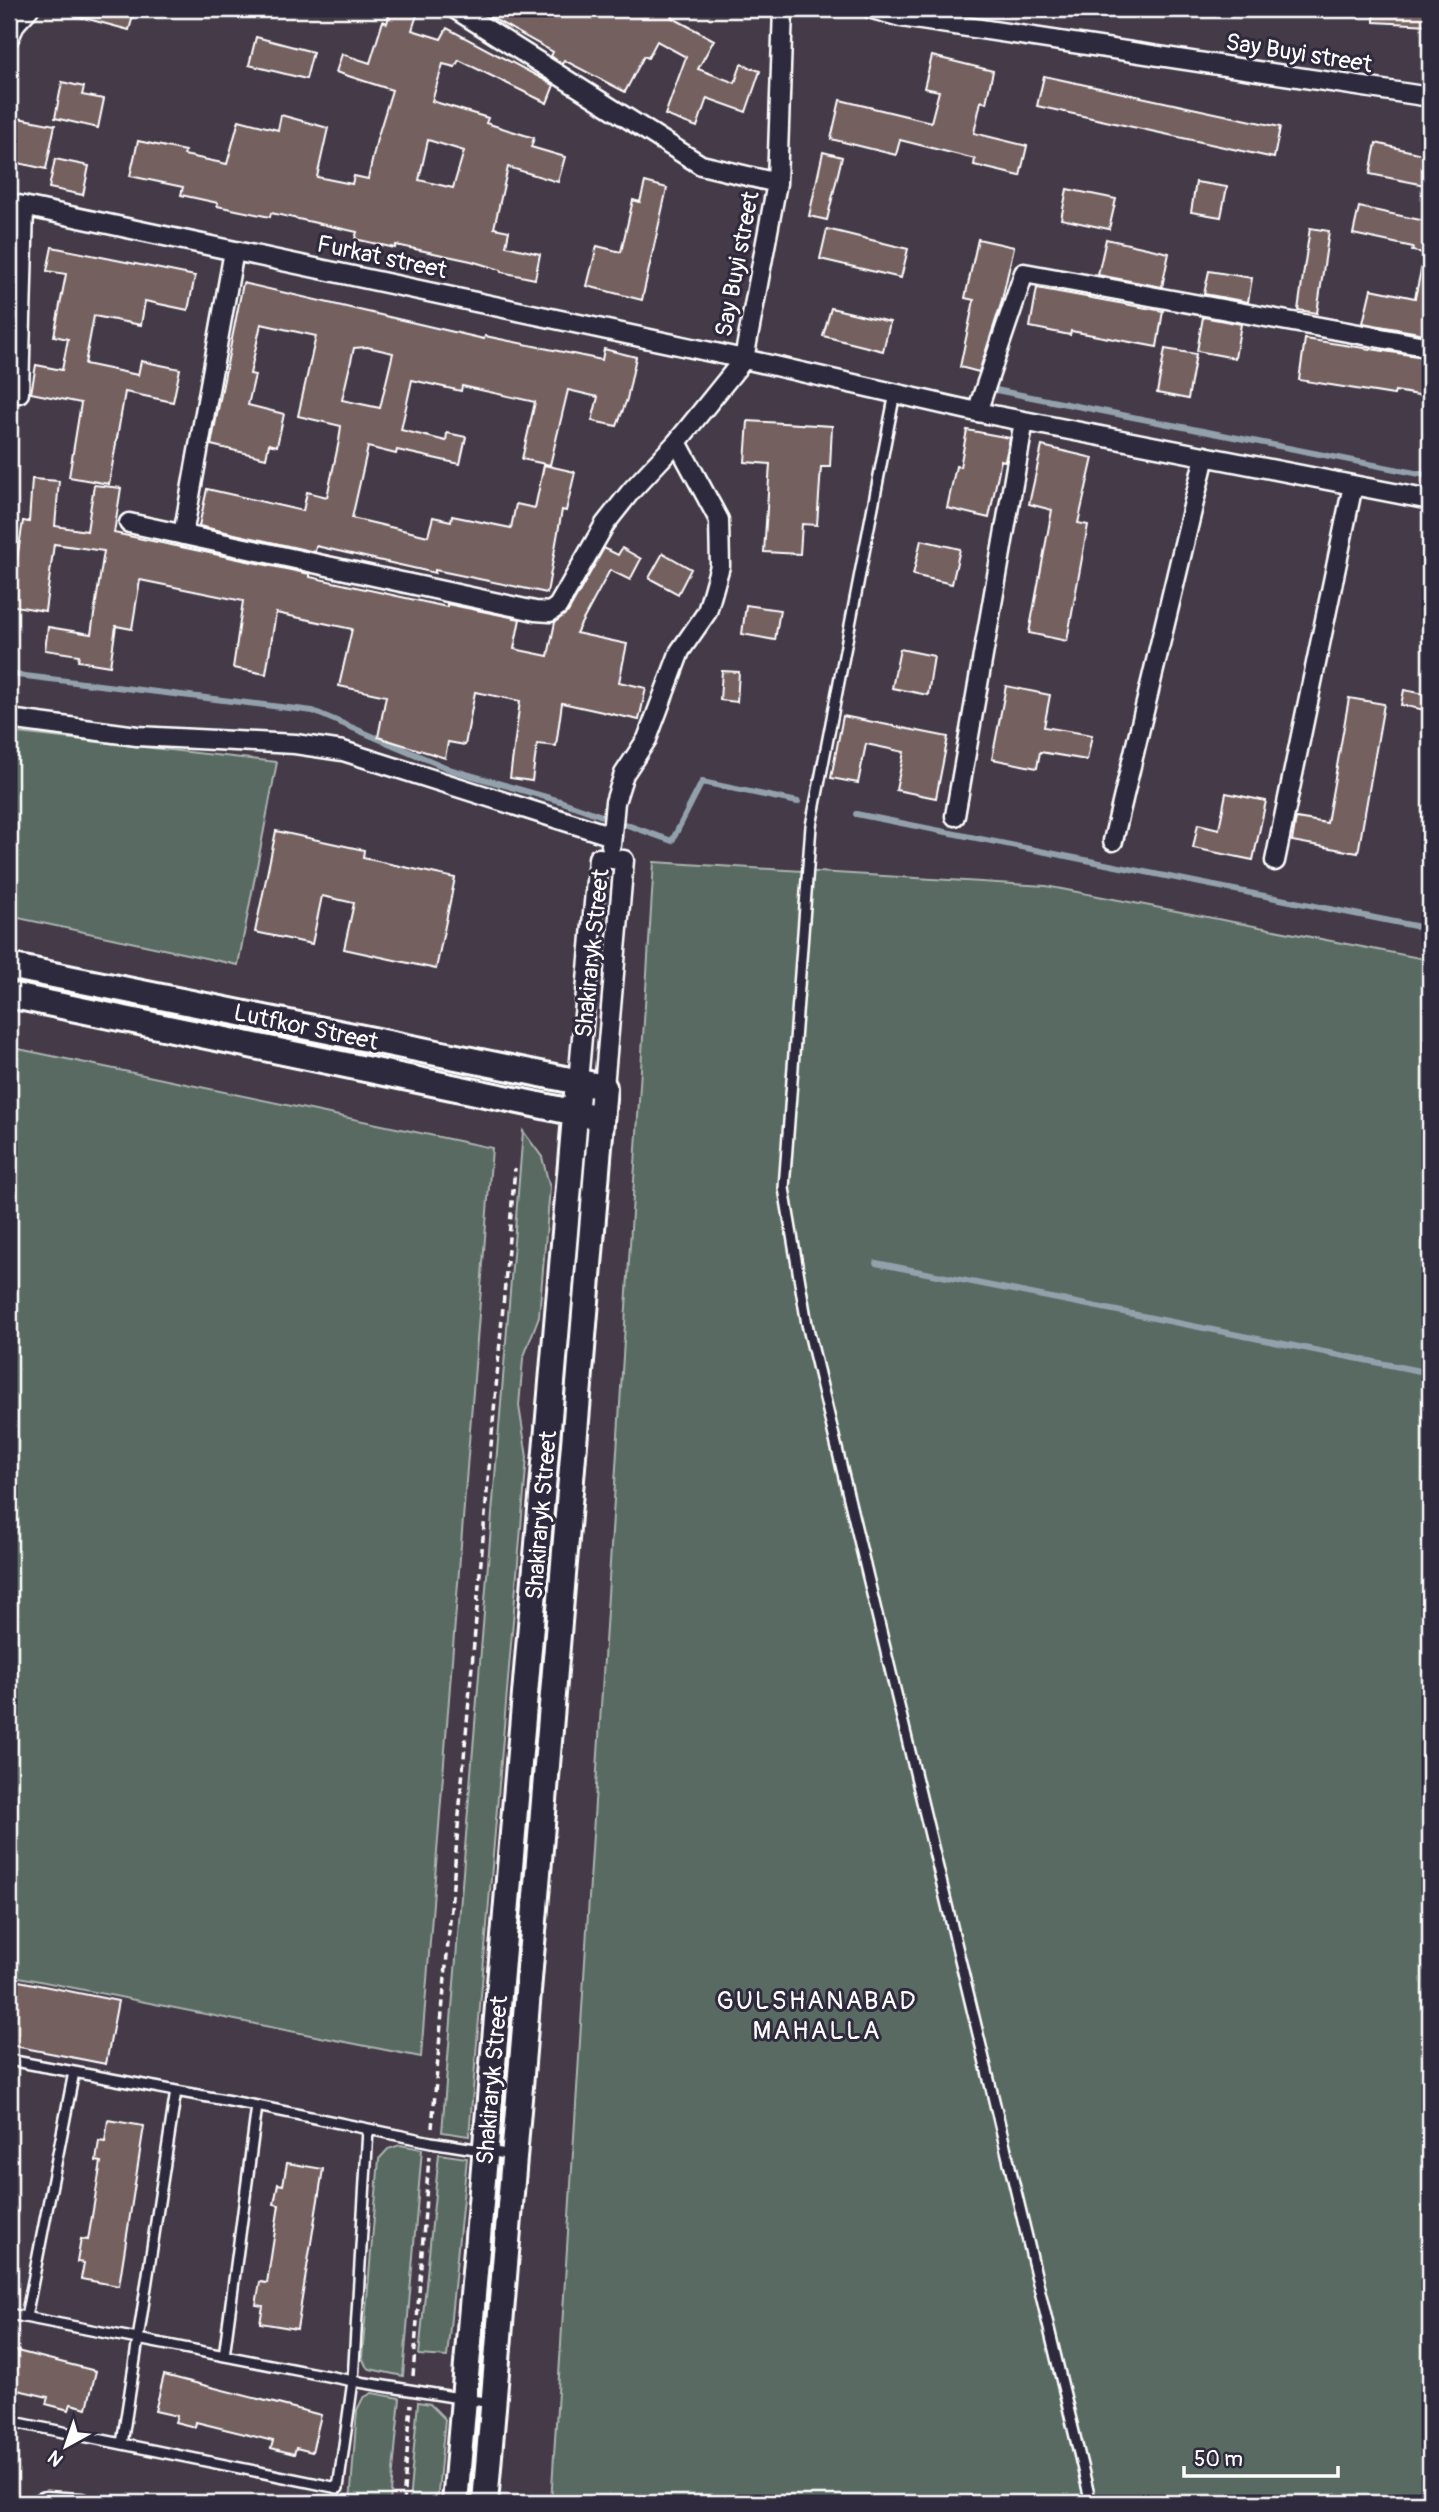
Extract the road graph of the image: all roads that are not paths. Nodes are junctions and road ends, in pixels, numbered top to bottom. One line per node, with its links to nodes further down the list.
1 (29, 9): 5 (street)
2 (455, 9): 7 (street)
3 (783, 9): 7 (street, Say Buyi street)
4 (872, 9): 6 (street, Say Buyi street)
5 (9, 38)
6 (1430, 97)
7 (777, 183): 11 (street, Say Buyi street)
8 (16, 205): 9 (street, Furkat street); 12 (street)
9 (234, 251): 11 (street, Furkat street); 21 (street)
10 (1430, 347): 14 (street)
11 (744, 359): 13 (street, Furkat street); 16 (street)
12 (19, 393)
13 (895, 393): 14 (street, Furkat street); 54 (lane)
14 (977, 412): 15 (street, Furkat street)
15 (1024, 421): 17 (street, Furkat street); 23 (street)
16 (677, 442): 21 (street); 24 (street)
17 (1205, 456): 18 (street, Furkat street); 25 (street)
18 (1353, 485): 19 (street, Furkat street); 27 (street)
19 (1430, 500)
20 (129, 523): 21 (street)
21 (183, 535)
22 (9, 719): 24 (street)
23 (955, 816)
24 (612, 836): 26 (street)
25 (1113, 841)
26 (609, 859): 30 (street, Shakiraryk Street); 31 (street, Shakiraryk Street)
27 (1275, 860)
28 (9, 966): 30 (main road, Lutfkor Street)
29 (9, 995): 32 (main road, Lutfkor Street)
30 (579, 1083): 31 (main road, Lutfkor Street); 32 (main road, Shakiraryk Street)
31 (604, 1087): 33 (main road, Shakiraryk Street)
32 (576, 1113): 33 (main road, Lutfkor Street); 39 (main road, Shakiraryk Street)
33 (602, 1118): 40 (main road, Shakiraryk Street)
34 (9, 2060): 35 (lane)
35 (74, 2072): 36 (lane); 42 (lane)
36 (176, 2091): 37 (lane); 43 (lane)
37 (257, 2106): 38 (lane); 44 (lane)
38 (368, 2130): 39 (lane); 45 (lane)
39 (486, 2151): 40 (lane); 46 (main road, Shakiraryk Street)
40 (514, 2156): 47 (main road, Shakiraryk Street)
41 (9, 2314): 42 (lane)
42 (26, 2317): 43 (lane)
43 (136, 2339): 44 (lane); 49 (lane)
44 (224, 2356): 45 (lane)
45 (353, 2381): 46 (lane); 49 (lane)
46 (464, 2399): 47 (lane); 52 (main road, Shakiraryk Street)
47 (493, 2404): 53 (main road, Shakiraryk Street)
48 (9, 2421): 49 (lane)
49 (122, 2444)
50 (41, 2503): 51 (street)
51 (81, 2503)
52 (455, 2503)
53 (485, 2503)
54 (1091, 2503)

